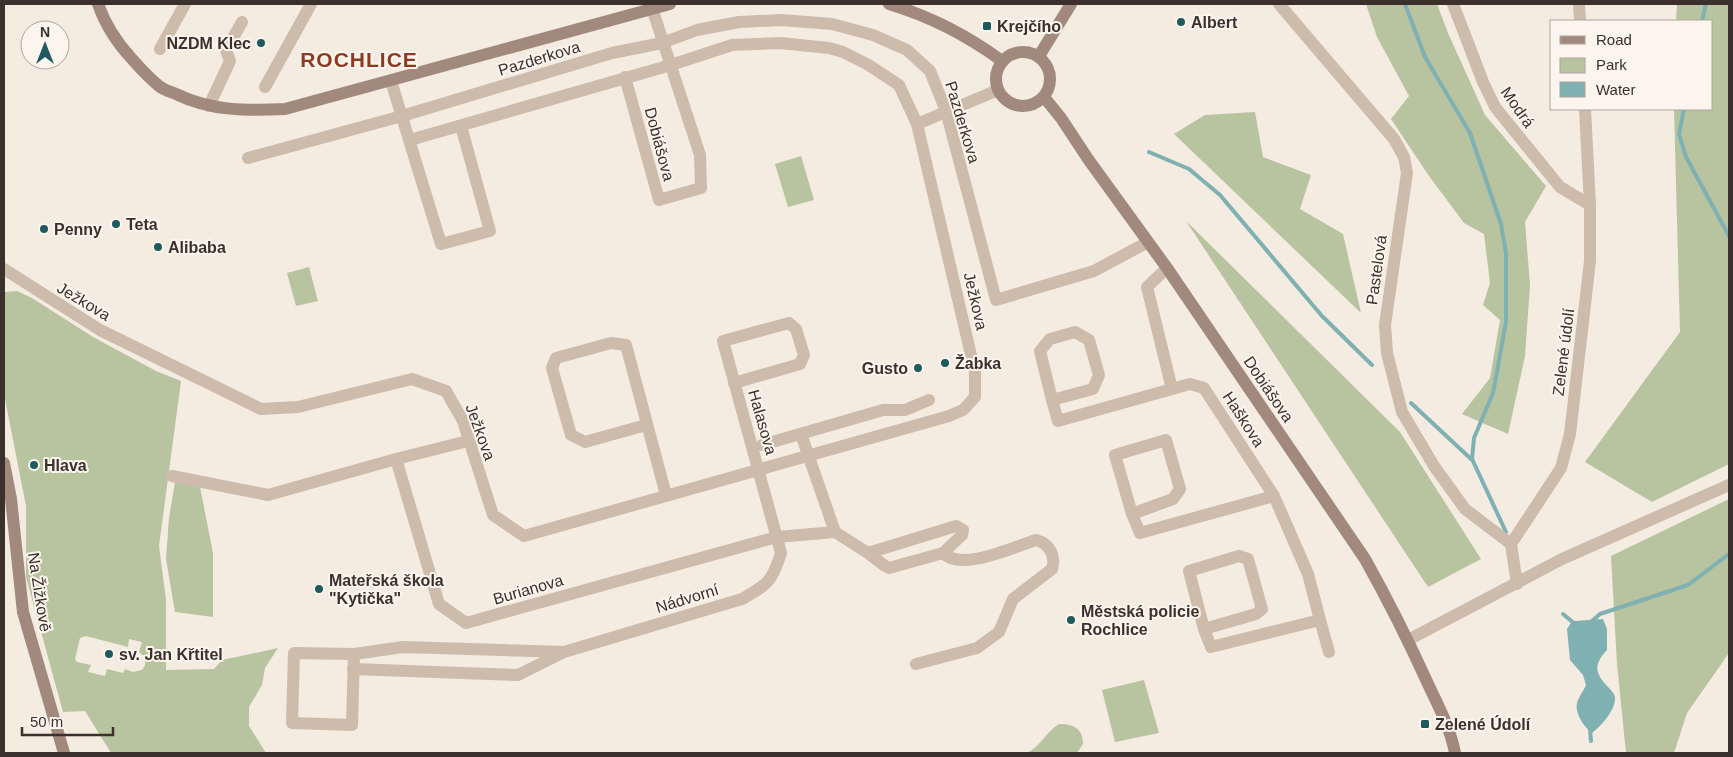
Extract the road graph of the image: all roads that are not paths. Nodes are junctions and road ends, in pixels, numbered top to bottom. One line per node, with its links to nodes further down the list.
1 (98, 4): 23 (street)
2 (184, 4): 14 (street)
3 (311, 4): 20 (street)
4 (670, 4): 10 (street)
5 (889, 4): 16 (street)
6 (1070, 4): 15 (street)
7 (1278, 4): 54 (street, Pastelová)
8 (1453, 4): 31 (street, Modrá)
9 (1579, 4): 11 (street)
10 (652, 8): 13 (street, Dobiášova); 19 (street)
11 (1580, 20)
12 (242, 22): 23 (street)
13 (662, 43): 17 (street, Dobiášova); 25 (street, Pazderkova); 26 (street, Pazderkova)
14 (160, 49)
15 (1039, 56): 16 (street); 22 (street)
16 (1002, 61): 21 (street)
17 (671, 65): 18 (street); 18 (street, Dobiášova); 27 (street)
18 (625, 78): 28 (street)
19 (391, 81): 23 (street); 26 (street)
20 (264, 87)
21 (998, 90): 22 (street); 25 (street)
22 (1044, 97): 32 (street, Dobiášova)
23 (209, 106)
24 (1585, 110): 31 (street, Zelené údolí)
25 (946, 111): 27 (street); 32 (street, Pazderkova)
26 (402, 116): 29 (street); 30 (street, Pazderkova)
27 (917, 124): 43 (street, Ježkova)
28 (460, 126): 29 (street); 29 (street)
29 (410, 140)
30 (248, 158)
31 (1590, 205): 54 (street, Zelené údolí)
32 (1148, 242): 33 (street, Dobiášova)
33 (1166, 268): 36 (street); 60 (street, Dobiášova)
34 (4, 269): 41 (street, Ježkova)
35 (734, 383): 35 (street, Halasova); 46 (street, Halasova)
36 (1172, 389): 38 (street, Haškova); 50 (street, Haškova)
37 (929, 400): 40 (street)
38 (1052, 400): 38 (street, Haškova)
39 (646, 425): 39 (street); 49 (street)
40 (801, 434): 42 (street); 43 (street)
41 (468, 441): 44 (street); 49 (street, Ježkova)
42 (762, 446)
43 (809, 456): 46 (street, Ježkova); 52 (street)
44 (396, 459): 47 (street); 53 (street, Burianova)
45 (4, 463): 67 (street, Na Žižkově)
46 (760, 471): 49 (street, Ježkova); 53 (street)
47 (172, 476)
48 (1729, 484): 57 (street)
49 (666, 495)
50 (1274, 496): 51 (street); 58 (street, Haškova)
51 (1132, 514): 51 (street)
52 (835, 532): 53 (street, Burianova); 55 (street)
53 (777, 537): 61 (street, Nádvorní)
54 (1511, 544): 57 (street)
55 (868, 553): 56 (street); 56 (street)
56 (943, 553): 64 (street)
57 (1517, 584): 60 (street)
58 (1320, 620): 59 (street); 62 (street, Haškova)
59 (1204, 629): 59 (street)
60 (1408, 640): 66 (street, Dobiášova)
61 (564, 652): 63 (street, Nádvorní); 65 (street, Nádvorní)
62 (1329, 652)
63 (354, 654): 65 (street, Nádvorní); 65 (street, Nádvorní)
64 (916, 664)
65 (354, 669)
66 (1442, 716): 68 (street, Dobiášova); 69 (street, Dobiášova)
67 (64, 753)
68 (1450, 753)
69 (1455, 753)

